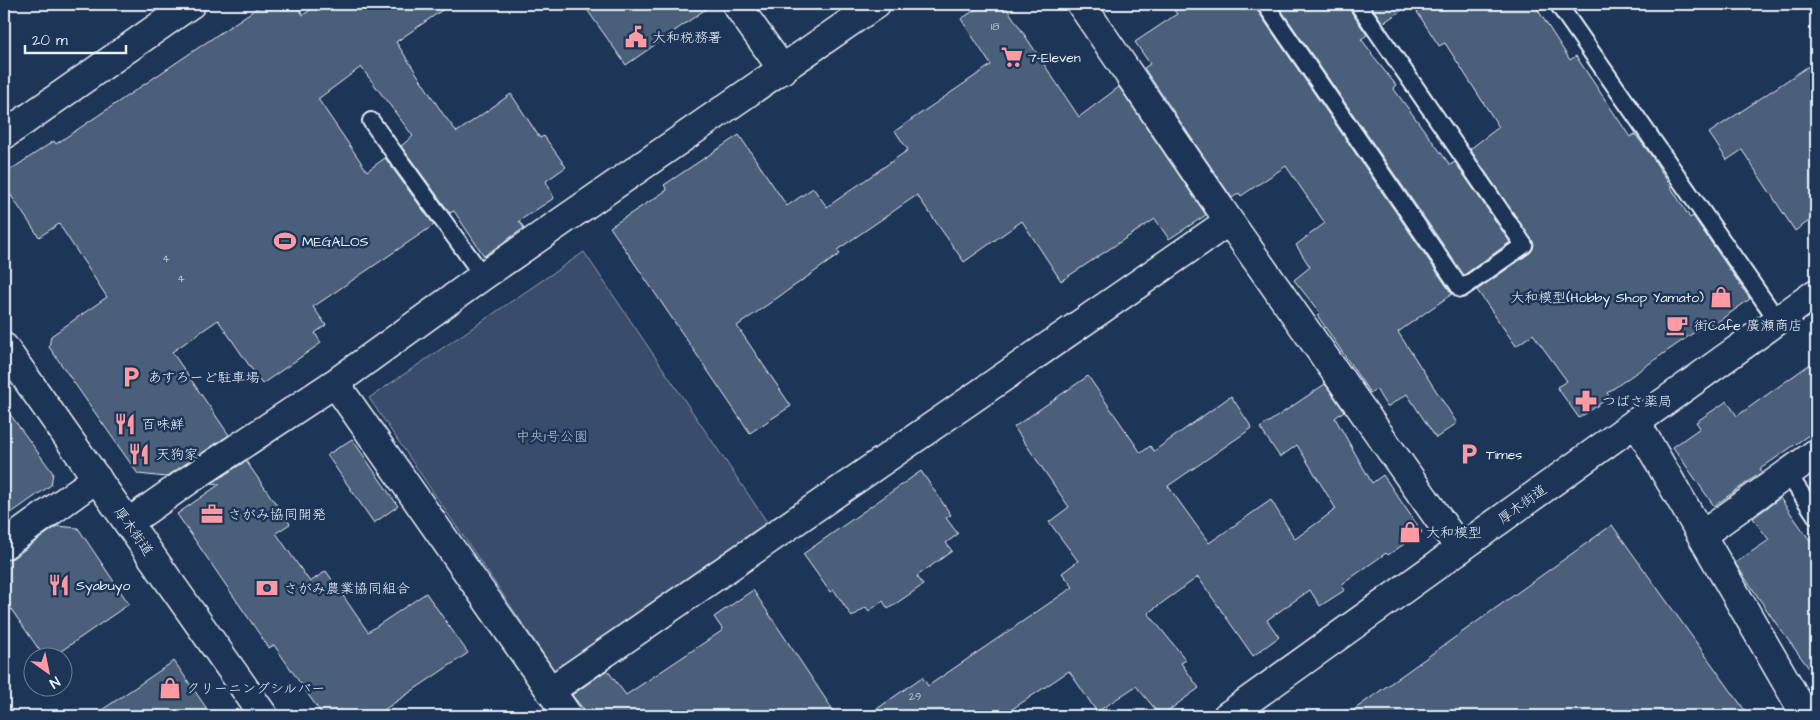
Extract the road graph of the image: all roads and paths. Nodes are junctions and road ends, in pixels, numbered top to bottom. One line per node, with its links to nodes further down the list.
1 (191, 4): 10 (street)
2 (736, 4): 8 (street)
3 (876, 4): 8 (street)
4 (1081, 4): 11 (street)
5 (1265, 4): 6 (lane)
6 (1358, 4)
7 (1558, 4): 14 (lane)
8 (783, 70): 12 (street)
9 (371, 121): 12 (lane)
10 (4, 134)
11 (1229, 221): 25 (street); 26 (street)
12 (483, 276): 16 (street)
13 (1816, 293): 14 (street, 厚木街道)
14 (1778, 321): 17 (street, 厚木街道)
15 (4, 347): 20 (street, 厚木街道)
16 (335, 383): 22 (street); 26 (street)
17 (1636, 422): 23 (street); 25 (street, 厚木街道)
18 (1816, 453): 19 (street)
19 (1788, 474): 21 (lane); 23 (street)
20 (97, 478): 22 (street, 厚木街道); 24 (street)
21 (1816, 516)
22 (128, 523): 27 (street, 厚木街道)
23 (1702, 535): 30 (street)
24 (4, 545)
25 (1460, 549): 29 (street, 厚木街道)
26 (550, 691): 28 (street)
27 (264, 716)
28 (568, 716)
29 (1228, 716)
30 (1806, 716)

